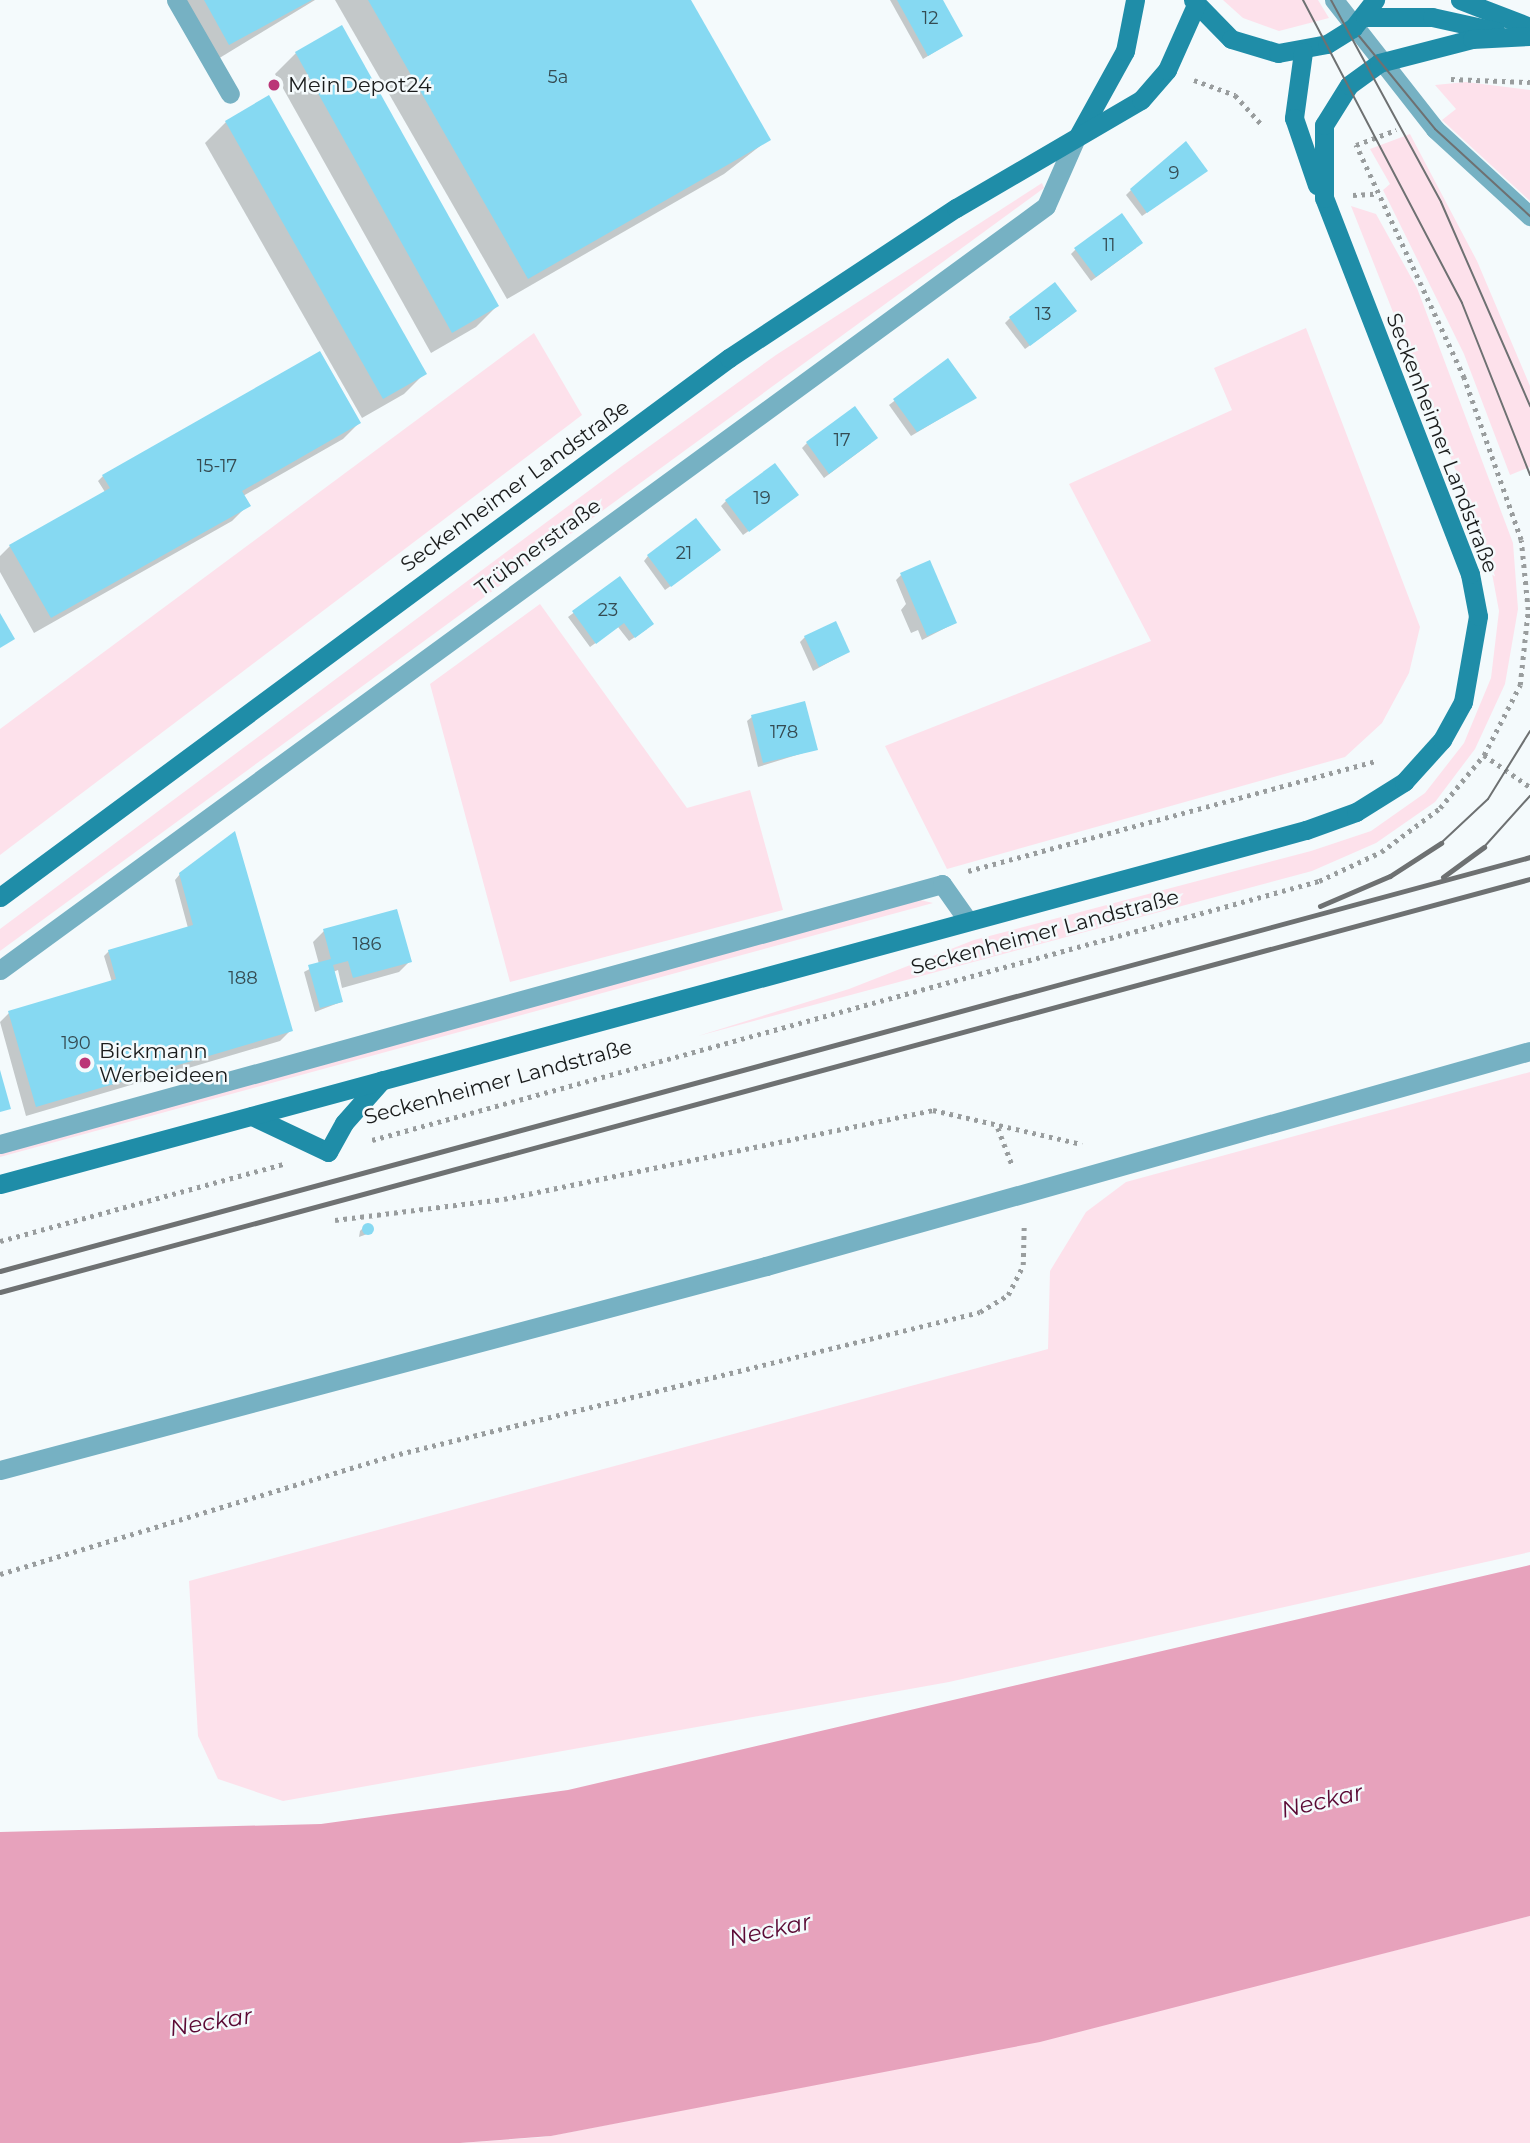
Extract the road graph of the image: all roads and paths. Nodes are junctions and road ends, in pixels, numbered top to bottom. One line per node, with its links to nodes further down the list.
1 (176, 0): 12 (street)
2 (1135, 0): 14 (main road)
3 (1334, 0): 7 (street)
4 (1460, 0): 6 (main road)
5 (1194, 2): 9 (main road, Seckenheimer Landstraße); 11 (main road, Seckenheimer Landstraße)
6 (1482, 5): 8 (main road)
7 (1364, 15): 8 (main road, Seckenheimer Landstraße); 9 (main road, Seckenheimer Landstraße); 10 (street)
8 (1526, 33): 10 (main road, Seckenheimer Landstraße)
9 (1303, 52): 16 (main road)
10 (1379, 63): 16 (main road, Seckenheimer Landstraße); 17 (street)
11 (1167, 70): 13 (path); 14 (main road, Seckenheimer Landstraße)
12 (230, 94)
13 (1265, 132)
14 (1075, 140): 22 (main road, Seckenheimer Landstraße); 24 (street, Trübnerstraße)
15 (1375, 194): 18 (path, Seckenheimer Landstraße)
16 (1324, 198): 23 (main road, Seckenheimer Landstraße)
17 (1530, 216)
18 (1484, 755): 20 (path); 31 (path, Seckenheimer Landstraße)
19 (1384, 759): 21 (path)
20 (1530, 787)
21 (942, 884): 23 (street, Seckenheimer Landstraße); 29 (street)
22 (0, 897)
23 (968, 921): 26 (main road, Seckenheimer Landstraße)
24 (0, 971)
25 (1530, 1051): 33 (street)
26 (382, 1080): 27 (main road, Seckenheimer Landstraße); 31 (main road)
27 (252, 1116): 31 (main road); 32 (main road, Seckenheimer Landstraße)
28 (998, 1128): 30 (path); 33 (path); 34 (path)
29 (0, 1144)
30 (1088, 1145)
31 (328, 1152): 35 (path, Seckenheimer Landstraße)
32 (0, 1184)
33 (1024, 1195): 36 (street); 37 (path)
34 (335, 1220)
35 (0, 1241)
36 (0, 1470)
37 (0, 1574)

